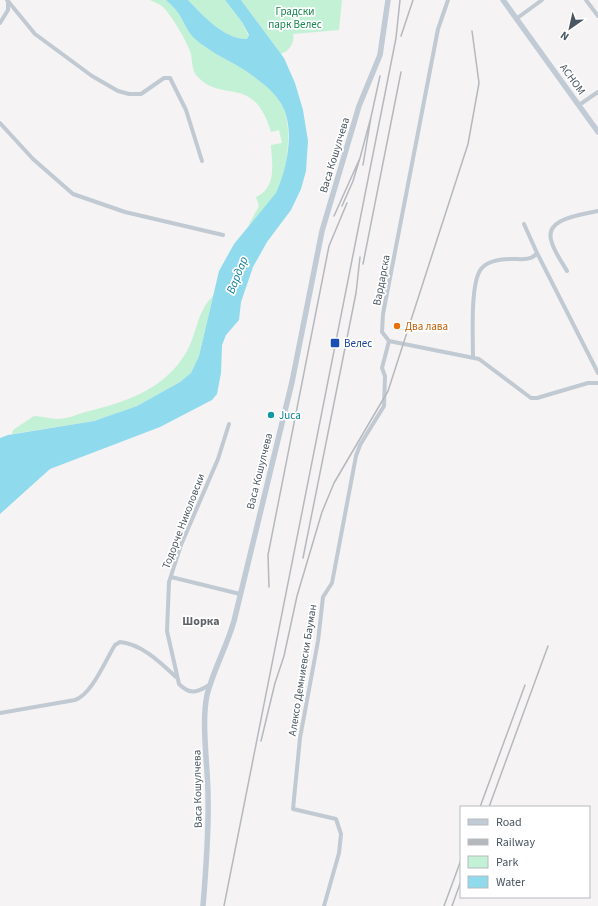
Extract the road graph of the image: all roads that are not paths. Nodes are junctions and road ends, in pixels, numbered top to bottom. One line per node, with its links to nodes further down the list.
1 (8, 0): 9 (street); 14 (street)
2 (388, 0): 26 (main road, Васа Кошулчева)
3 (448, 0): 20 (street, Вардарска)
4 (503, 0): 8 (main road, АСНОМ)
5 (542, 0): 8 (street)
6 (586, 0): 7 (street)
7 (598, 16)
8 (516, 19): 11 (main road, АСНОМ)
9 (0, 23)
10 (598, 92): 11 (street)
11 (579, 105): 13 (main road, АСНОМ)
12 (0, 123): 17 (street)
13 (598, 132)
14 (202, 161)
15 (598, 211): 19 (street)
16 (524, 224): 18 (street)
17 (223, 235)
18 (537, 253): 21 (street); 22 (street)
19 (567, 271)
20 (389, 341): 21 (street); 31 (street, Алексо Демниевски Бауман)
21 (473, 357): 23 (street)
22 (598, 373)
23 (598, 383)
24 (229, 424): 25 (street, Тодорче Николовски)
25 (171, 577): 26 (street); 27 (street, Тодорче Николовски)
26 (240, 594): 28 (main road, Васа Кошулчева)
27 (176, 677): 28 (street, Тодорче Николовски); 29 (street)
28 (211, 683): 30 (main road, Васа Кошулчева)
29 (0, 713)
30 (203, 906)
31 (324, 906)

